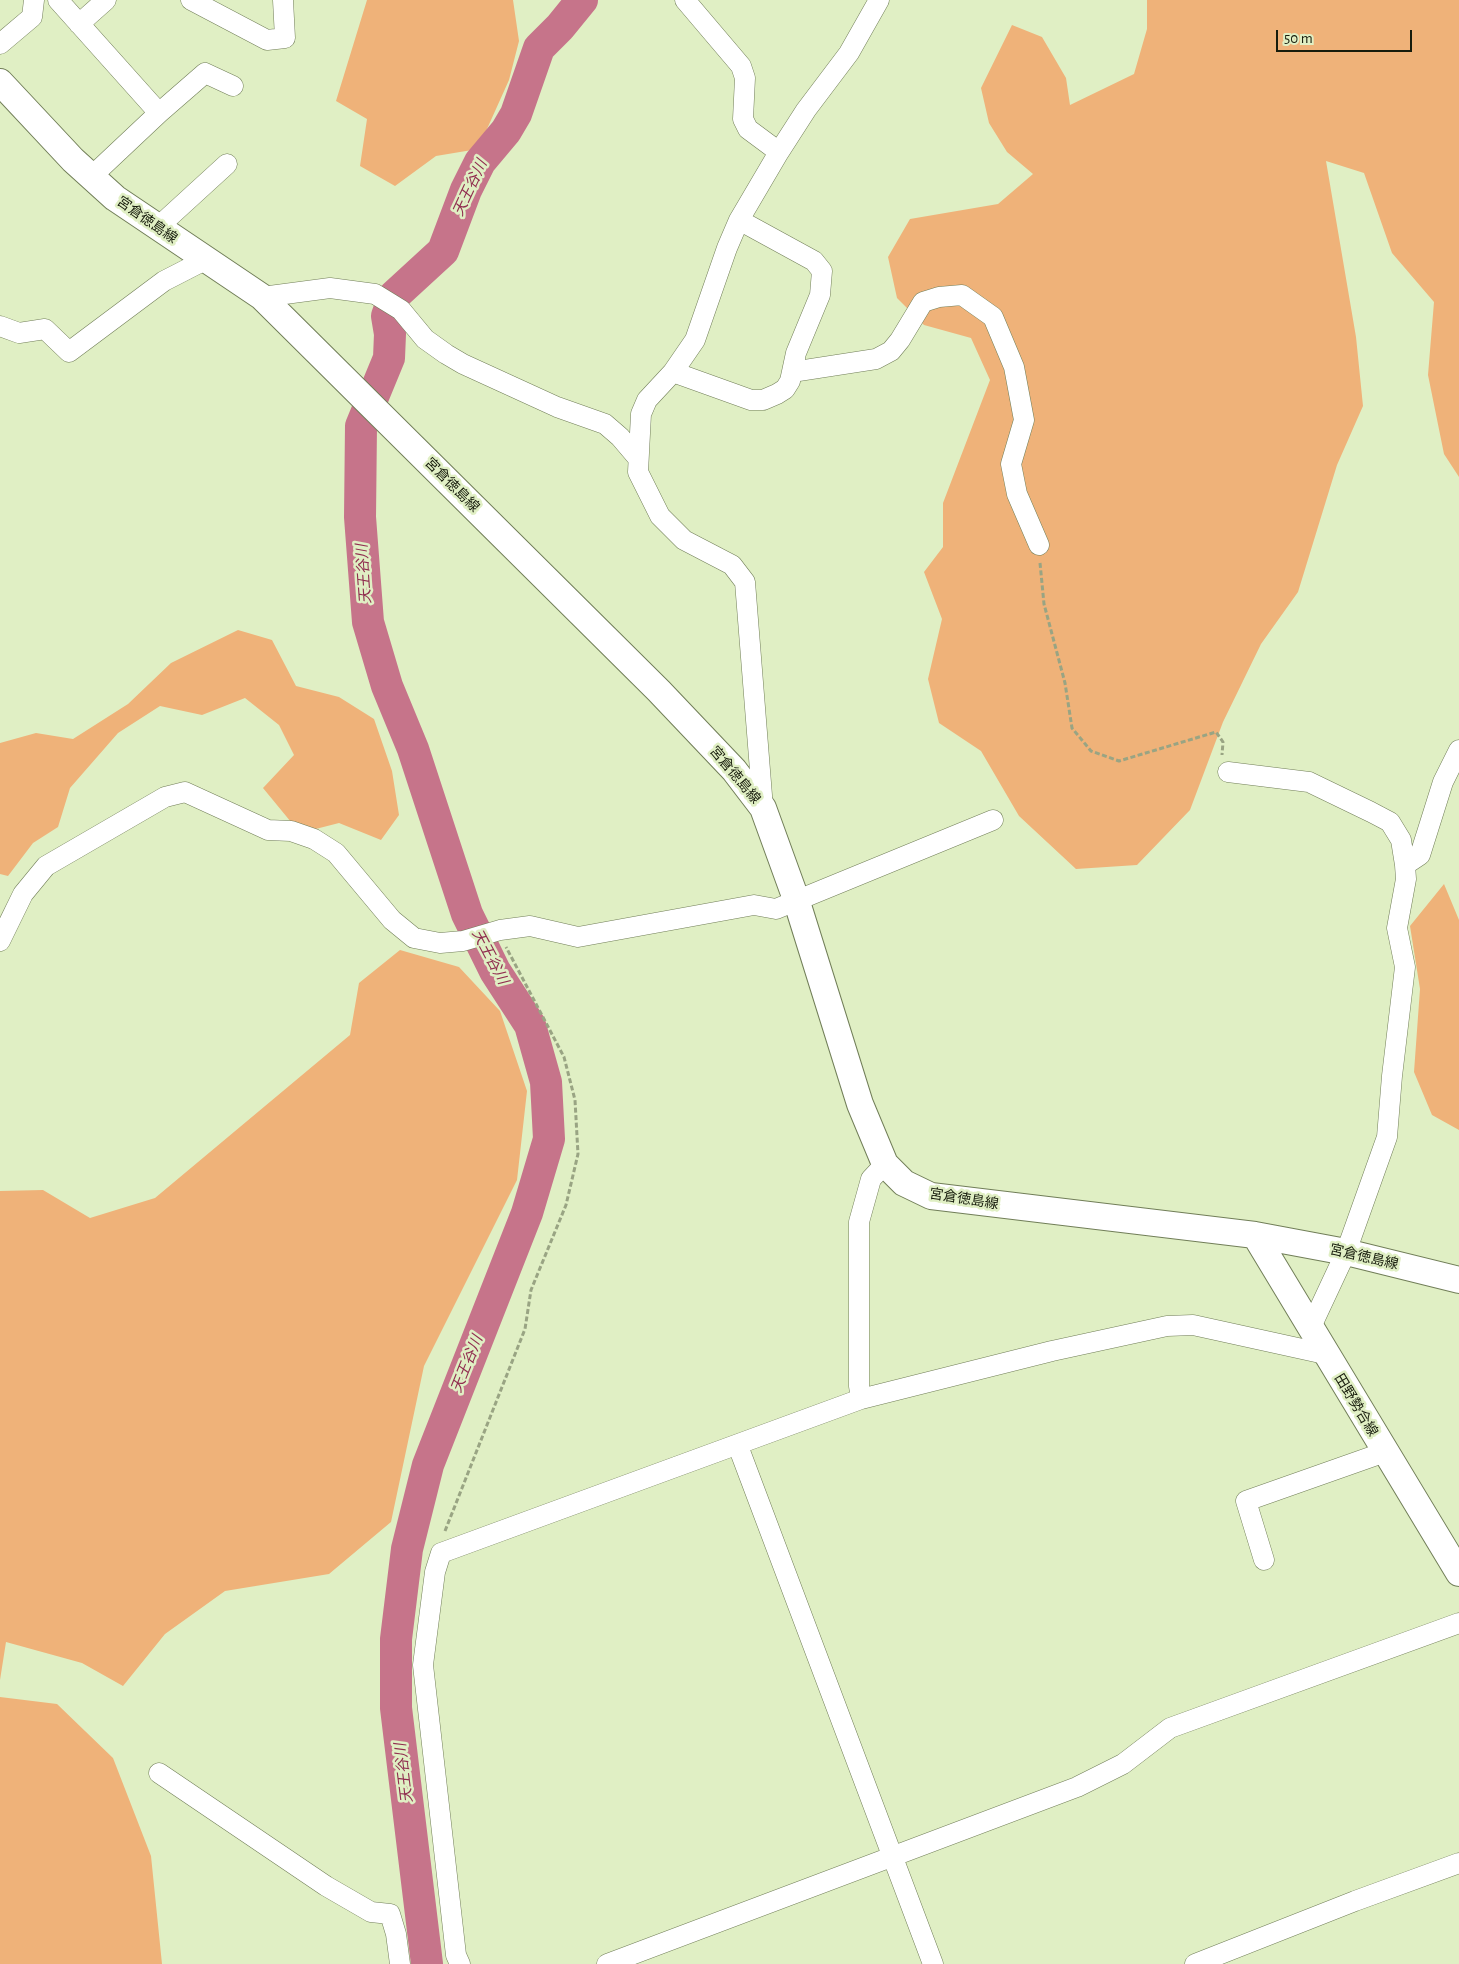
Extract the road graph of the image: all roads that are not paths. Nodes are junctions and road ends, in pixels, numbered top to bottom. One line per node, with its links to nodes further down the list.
1 (34, 0): 9 (street)
2 (58, 0): 8 (street)
3 (106, 0): 8 (street)
4 (191, 0): 5 (street)
5 (283, 0)
6 (685, 0): 13 (street)
7 (879, 0): 13 (street)
8 (79, 24): 12 (street)
9 (0, 44)
10 (0, 82): 15 (main road, 宮倉徳島線)
11 (233, 86): 12 (street)
12 (159, 113): 15 (street)
13 (779, 152): 16 (street)
14 (227, 164): 17 (street)
15 (91, 176): 17 (main road, 宮倉徳島線)
16 (740, 220): 21 (street); 22 (street)
17 (157, 228): 18 (main road, 宮倉徳島線)
18 (205, 260): 19 (main road, 宮倉徳島線); 20 (street)
19 (262, 297): 23 (street); 27 (main road, 宮倉徳島線)
20 (0, 326)
21 (673, 372): 22 (street); 23 (street)
22 (792, 372): 24 (street)
23 (638, 457): 27 (street)
24 (1039, 545)
25 (1459, 750): 29 (street)
26 (1228, 772): 29 (street)
27 (762, 808): 30 (main road, 宮倉徳島線)
28 (993, 820): 30 (street)
29 (1405, 865): 34 (street)
30 (796, 899): 31 (street); 32 (main road, 宮倉徳島線)
31 (0, 941)
32 (884, 1164): 33 (main road, 宮倉徳島線); 38 (street)
33 (1255, 1235): 34 (main road, 宮倉徳島線); 36 (main road, 田野勢合線)
34 (1346, 1252): 35 (main road, 宮倉徳島線); 36 (street)
35 (1459, 1280)
36 (1310, 1329): 37 (main road, 田野勢合線)
37 (1325, 1354): 38 (street); 40 (main road, 田野勢合線)
38 (861, 1399): 39 (street)
39 (738, 1446): 45 (street); 48 (street)
40 (1385, 1452): 41 (street); 42 (main road, 田野勢合線)
41 (1264, 1560)
42 (1459, 1574)
43 (1459, 1623): 45 (street)
44 (158, 1773): 47 (street)
45 (892, 1858): 49 (street); 50 (street)
46 (1459, 1863): 51 (street)
47 (400, 1964)
48 (460, 1964)
49 (608, 1964)
50 (933, 1964)
51 (1195, 1964)

